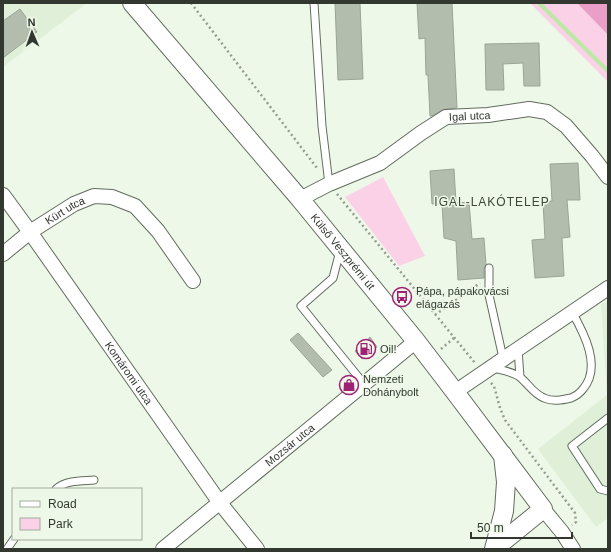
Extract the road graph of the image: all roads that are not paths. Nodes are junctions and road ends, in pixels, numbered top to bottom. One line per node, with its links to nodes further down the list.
1 (132, 3): 6 (street, Külső Veszprémi út)
2 (314, 3): 4 (lane)
3 (608, 177): 4 (street, Igal utca)
4 (329, 184): 6 (street, Igal utca)
5 (3, 195): 7 (street, Komáromi utca)
6 (300, 199): 8 (street, Külső Veszprémi út)
7 (30, 232): 9 (street, Kürt utca); 11 (street, Kürt utca); 26 (street, Komáromi utca)
8 (341, 249): 14 (street, Külső Veszprémi út); 19 (lane)
9 (3, 254)
10 (489, 268): 16 (lane)
11 (193, 281)
12 (607, 291): 13 (street)
13 (572, 312): 15 (street); 18 (lane)
14 (416, 341): 19 (street, Mozsár utca); 20 (street, Külső Veszprémi út)
15 (518, 349): 16 (street); 18 (lane)
16 (504, 358): 17 (street)
17 (487, 370): 18 (lane); 20 (street)
18 (520, 377)
19 (364, 384): 26 (street, Mozsár utca)
20 (456, 392): 22 (street, Külső Veszprémi út)
21 (608, 418): 25 (lane)
22 (503, 455): 27 (street, Külső Veszprémi út); 28 (street)
23 (94, 480): 24 (lane)
24 (57, 488)
25 (608, 491)
26 (220, 503): 32 (street, Mozsár utca); 33 (street, Komáromi utca)
27 (539, 503): 28 (street); 30 (street); 34 (street)
28 (504, 511): 30 (street)
29 (13, 540): 31 (lane)
30 (494, 548)
31 (7, 549)
32 (162, 549)
33 (257, 549)
34 (573, 549)

